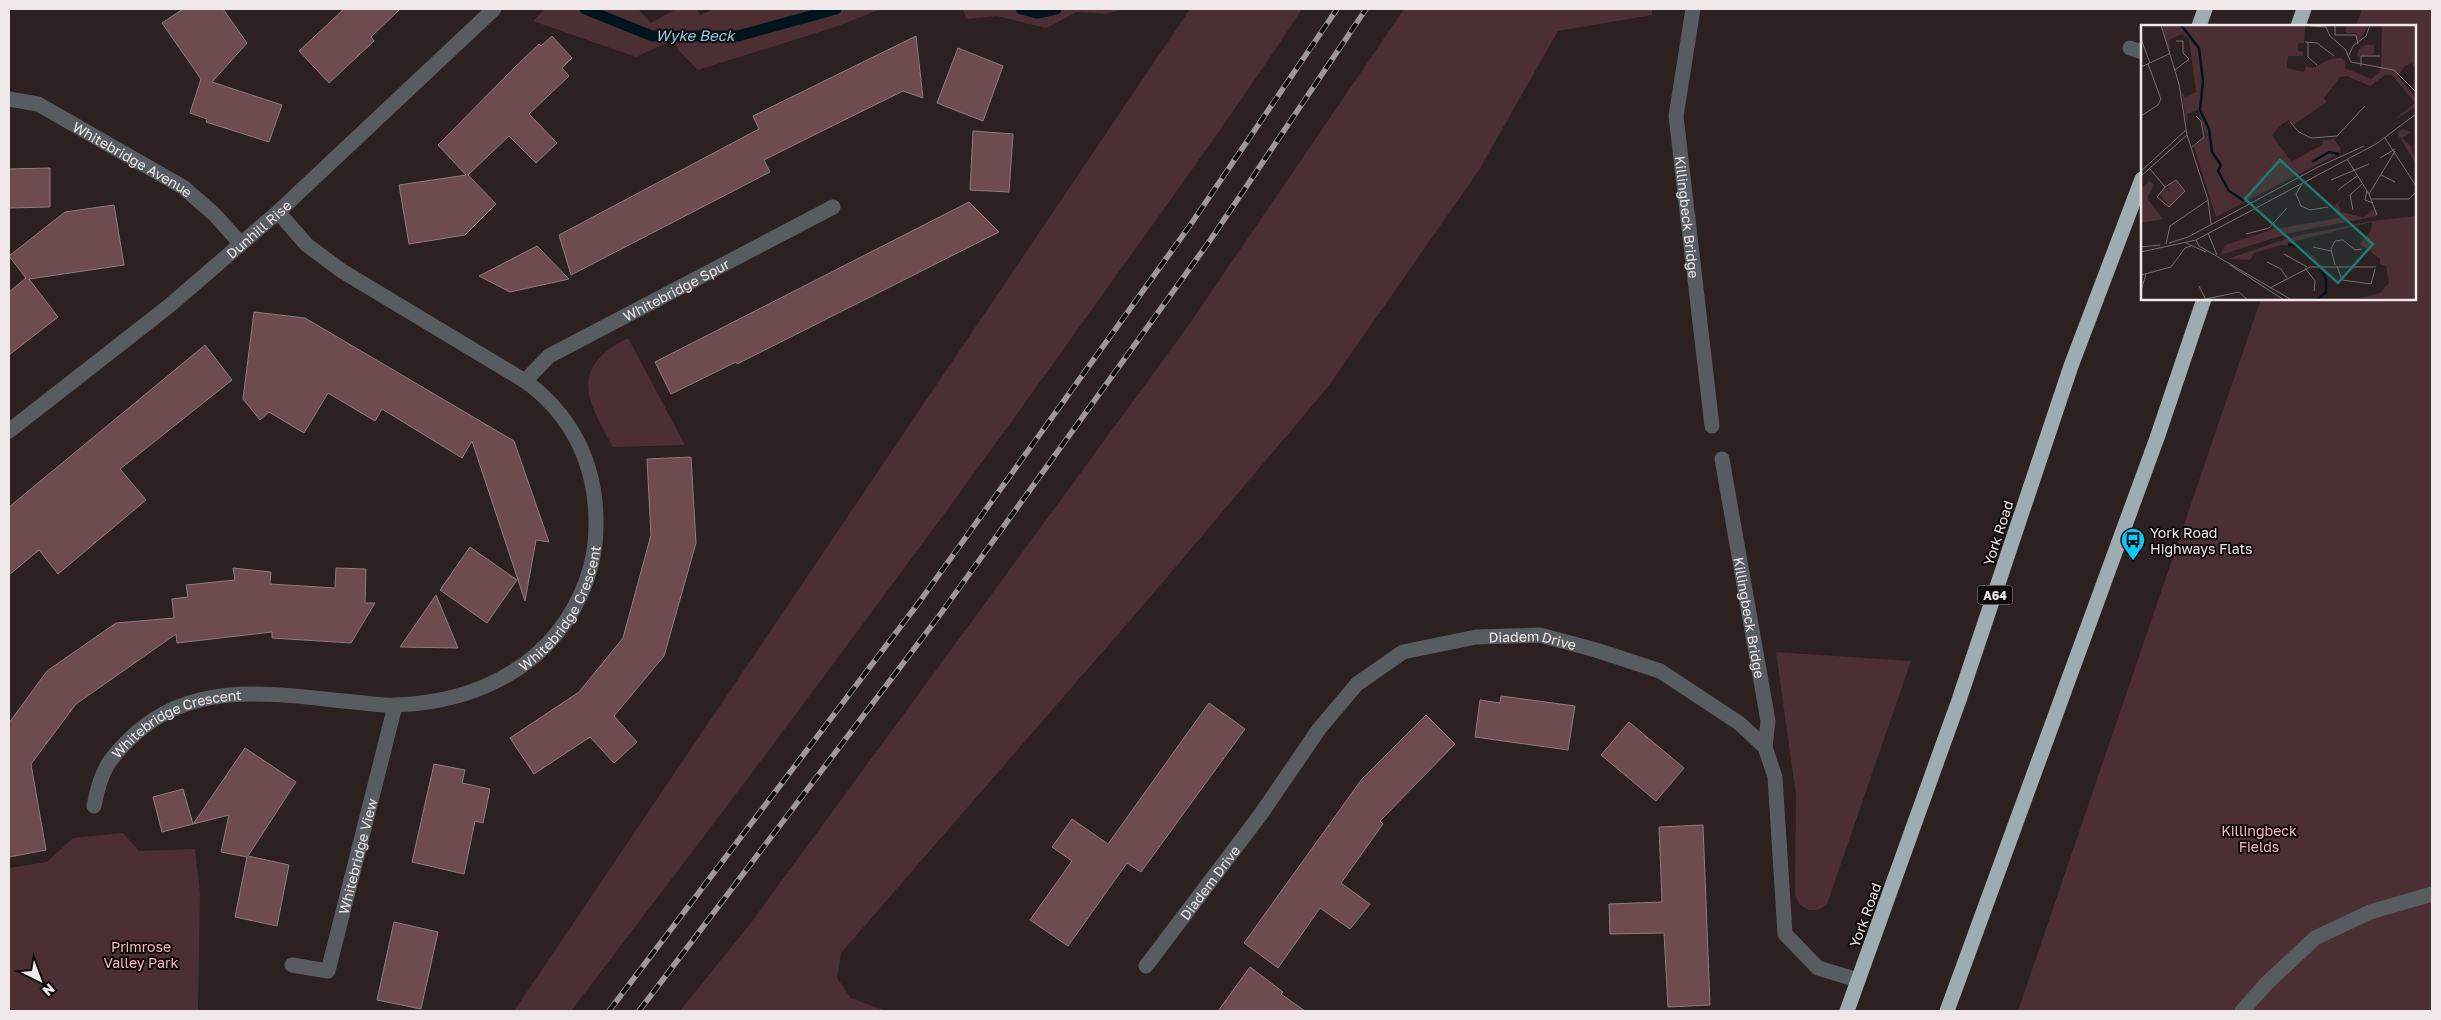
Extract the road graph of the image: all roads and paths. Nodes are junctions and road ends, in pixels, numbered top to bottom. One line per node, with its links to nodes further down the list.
1 (494, 9): 10 (street, Dunhill Rise)
2 (1693, 9): 14 (street, Killingbeck Bridge)
3 (2205, 9): 5 (highway)
4 (2304, 9): 6 (highway)
5 (2199, 25)
6 (2298, 25)
7 (9, 99): 11 (street, Whitebridge Avenue)
8 (2141, 182): 23 (highway, York Road / A64)
9 (833, 207): 13 (street, Whitebridge Spur)
10 (278, 212): 11 (street, Dunhill Rise); 13 (street, Whitebridge Crescent)
11 (241, 244): 15 (street, Dunhill Rise)
12 (2204, 300): 25 (highway)
13 (525, 381): 17 (street, Whitebridge Crescent)
14 (1712, 426)
15 (9, 431)
16 (1722, 460): 18 (street, Killingbeck Bridge)
17 (395, 706): 19 (street, Whitebridge Crescent); 21 (street, Whitebridge View)
18 (1765, 747): 22 (street, Diadem Drive); 23 (street, Diadem Drive)
19 (94, 806)
20 (2432, 894): 26 (street)
21 (292, 965)
22 (1146, 966)
23 (1858, 980): 24 (highway, York Road / A64)
24 (1848, 1011)
25 (1947, 1011)
26 (2242, 1011)

